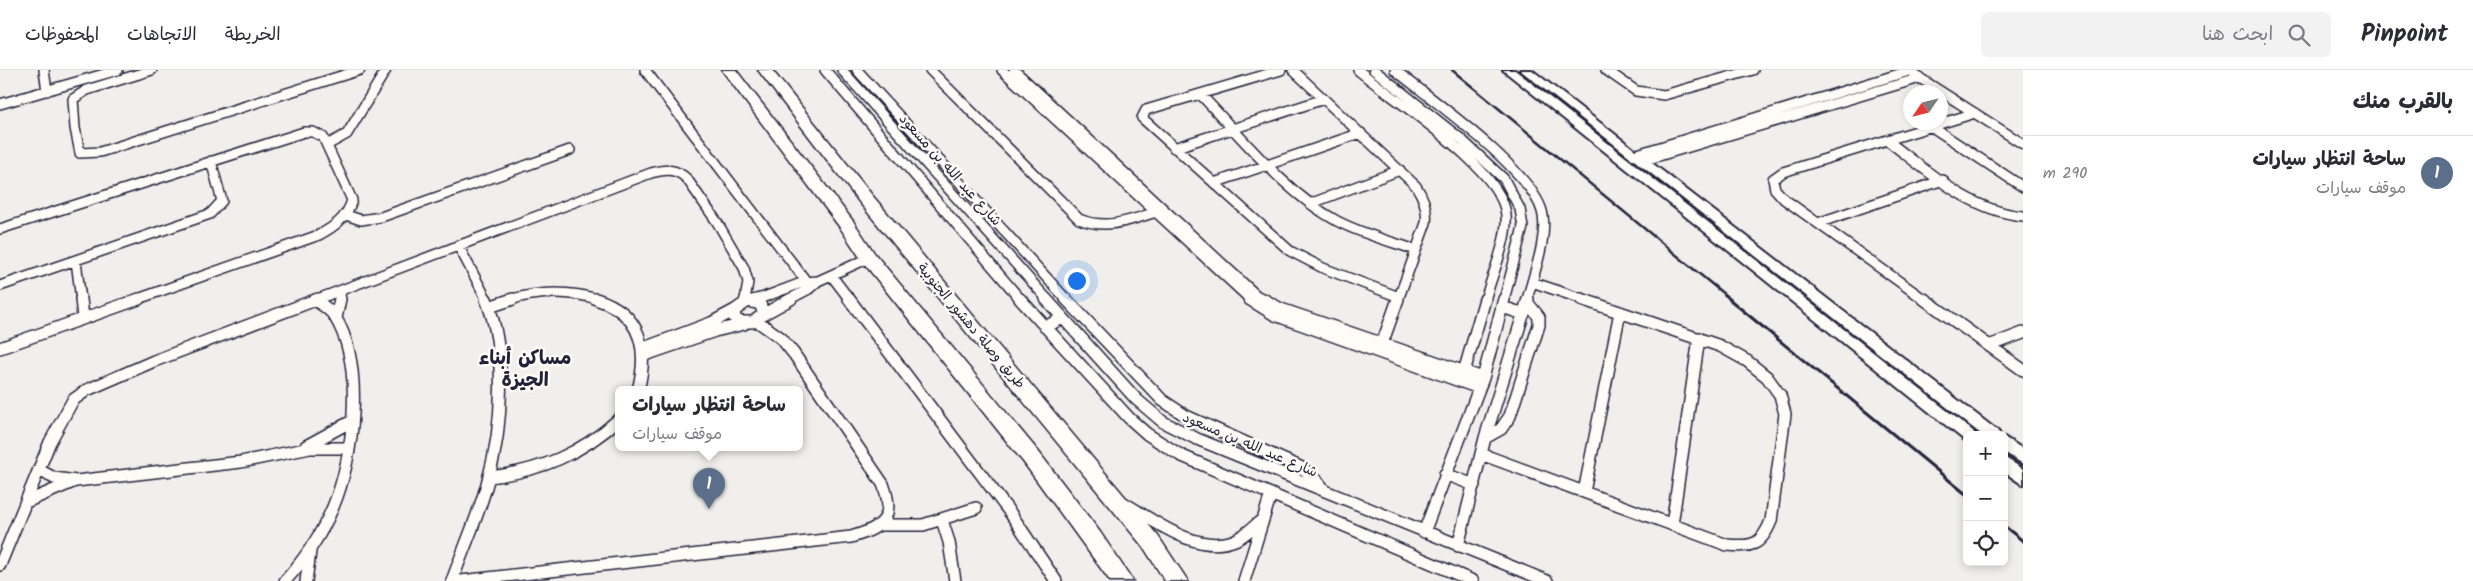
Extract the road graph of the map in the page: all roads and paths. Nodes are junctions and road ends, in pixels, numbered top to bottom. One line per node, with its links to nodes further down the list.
1 (44, 70): 29 (street)
2 (118, 70): 29 (street)
3 (152, 70): 25 (street)
4 (360, 70): 25 (street)
5 (386, 70): 46 (street)
6 (645, 70): 78 (street)
7 (729, 70): 74 (highway)
8 (765, 70): 132 (highway, طريق وصلة دهشور الجنوبية)
9 (825, 70): 99 (street, شارع عبد الله بن مسعود)
10 (842, 70): 34 (street, شارع عبد الله بن مسعود)
11 (857, 70): 33 (street)
12 (930, 70): 64 (street)
13 (1002, 70): 55 (street)
14 (1014, 70): 55 (street)
15 (1281, 70): 30 (street)
16 (1293, 70): 31 (street)
17 (1374, 70): 24 (street); 36 (street)
18 (1395, 70): 81 (street)
19 (1508, 70): 103 (street)
20 (1525, 70): 53 (street)
21 (1606, 70): 22 (street)
22 (1754, 70)
23 (1909, 71): 26 (street); 27 (street)
24 (1361, 72): 38 (street)
25 (330, 74)
26 (1919, 74): 28 (street); 35 (street); 43 (street)
27 (1886, 78): 28 (street); 47 (street)
28 (1895, 85): 51 (street)
29 (47, 91): 32 (street)
30 (1200, 94): 39 (street); 48 (street)
31 (1324, 99): 39 (street); 42 (street)
32 (0, 104)
33 (887, 104): 34 (street); 50 (street)
34 (876, 108): 52 (street, شارع عبد الله بن مسعود)
35 (1975, 113): 37 (street); 45 (street)
36 (1436, 120): 38 (street); 56 (street)
37 (1948, 122)
38 (1426, 124): 58 (street)
39 (1233, 128): 48 (street); 57 (street)
40 (1923, 130): 44 (street)
41 (1937, 130): 62 (street)
42 (1361, 133): 57 (street); 59 (street)
43 (2023, 137)
44 (1888, 141): 60 (street); 67 (street)
45 (2023, 144)
46 (327, 145): 54 (street); 65 (street)
47 (1660, 147): 51 (street); 53 (street)
48 (1174, 148): 61 (street)
49 (570, 150): 65 (street)
50 (932, 153): 52 (street); 76 (street)
51 (1668, 153): 53 (street)
52 (920, 158): 80 (street, شارع عبد الله بن مسعود)
53 (1638, 158): 100 (street)
54 (211, 161): 68 (street); 75 (street)
55 (1107, 161): 64 (street); 69 (street)
56 (1487, 162): 58 (street); 73 (street)
57 (1269, 164): 61 (street); 63 (street)
58 (1476, 166): 72 (street)
59 (1400, 170): 63 (street); 71 (street)
60 (1943, 180): 66 (street); 67 (street)
61 (1214, 183): 84 (street)
62 (2023, 187)
63 (1312, 203): 71 (street)
64 (1156, 212): 69 (street)
65 (346, 215): 94 (street)
66 (2023, 216)
67 (1818, 223): 105 (street)
68 (0, 229)
69 (1193, 242): 97 (street)
70 (458, 245): 83 (street); 86 (street); 88 (street)
71 (1416, 250): 84 (street)
72 (1499, 252): 73 (street); 109 (street)
73 (1515, 257): 89 (street)
74 (869, 258): 77 (street); 149 (highway)
75 (76, 261): 82 (street); 94 (street)
76 (1042, 274): 80 (street); 129 (street)
77 (831, 275): 79 (street); 148 (street)
78 (806, 281): 79 (street); 86 (street)
79 (818, 281): 93 (street)
80 (1030, 281): 96 (street, شارع عبد الله بن مسعود)
81 (1532, 282): 87 (street); 91 (street)
82 (0, 286)
83 (341, 291): 85 (street); 95 (street)
84 (1399, 297): 104 (street)
85 (315, 300): 95 (street); 123 (street)
86 (748, 302): 90 (street); 93 (street)
87 (1527, 302): 92 (street); 116 (street)
88 (489, 307): 107 (street); 125 (street)
89 (1502, 307): 92 (street); 110 (street)
90 (735, 310): 98 (street); 107 (street)
91 (1620, 312): 102 (street); 130 (street)
92 (1524, 314): 116 (street)
93 (761, 317): 98 (street); 137 (street)
94 (83, 318): 106 (street)
95 (336, 318): 112 (street)
96 (1063, 318): 99 (street); 129 (street, شارع عبد الله بن مسعود)
97 (1303, 321): 104 (street); 110 (street)
98 (744, 324): 107 (street)
99 (1045, 327): 131 (street, شارع عبد الله بن مسعود)
100 (1860, 332): 103 (street); 115 (street)
101 (2023, 333): 105 (street)
102 (1699, 338): 138 (street); 138 (street)
103 (1846, 338): 114 (street)
104 (1382, 344): 109 (street)
105 (1989, 346): 108 (street)
106 (0, 348)
107 (644, 351): 111 (street)
108 (2023, 370)
109 (1464, 372): 110 (street)
110 (1481, 383): 124 (street)
111 (639, 386)
112 (352, 421): 118 (street); 119 (street)
113 (615, 423): 125 (street)
114 (1963, 431)
115 (1988, 431)
116 (1485, 438): 120 (street)
117 (2008, 446): 121 (street)
118 (349, 448): 119 (street); 141 (street)
119 (298, 450): 127 (street)
120 (1481, 454): 128 (street); 130 (street)
121 (2023, 458)
122 (2008, 466): 126 (street)
123 (39, 470): 127 (street); 133 (street)
124 (1445, 474): 128 (street); 139 (street)
125 (489, 477): 145 (street)
126 (2023, 478)
127 (76, 481): 133 (street)
128 (1474, 485): 140 (street)
129 (1326, 492): 139 (street, شارع عبد الله بن مسعود)
130 (1584, 492): 138 (street)
131 (1271, 494): 135 (street); 152 (street, شارع عبد الله بن مسعود)
132 (1112, 496): 135 (street); 150 (highway, طريق وصلة دهشور الجنوبية)
133 (26, 502): 142 (street)
134 (976, 508): 136 (street)
135 (1264, 519): 151 (street)
136 (942, 520): 137 (street); 147 (street)
137 (881, 525): 146 (street)
138 (1672, 525)
139 (1424, 532): 140 (street, شارع عبد الله بن مسعود)
140 (1458, 546): 153 (street, شارع عبد الله بن مسعود)
141 (311, 548): 143 (street); 144 (street)
142 (0, 565)
143 (285, 581)
144 (306, 581)
145 (452, 581)
146 (461, 581)
147 (955, 581)
148 (1056, 581)
149 (1122, 581)
150 (1177, 581)
151 (1244, 581)
152 (1472, 581)
153 (1547, 581)

